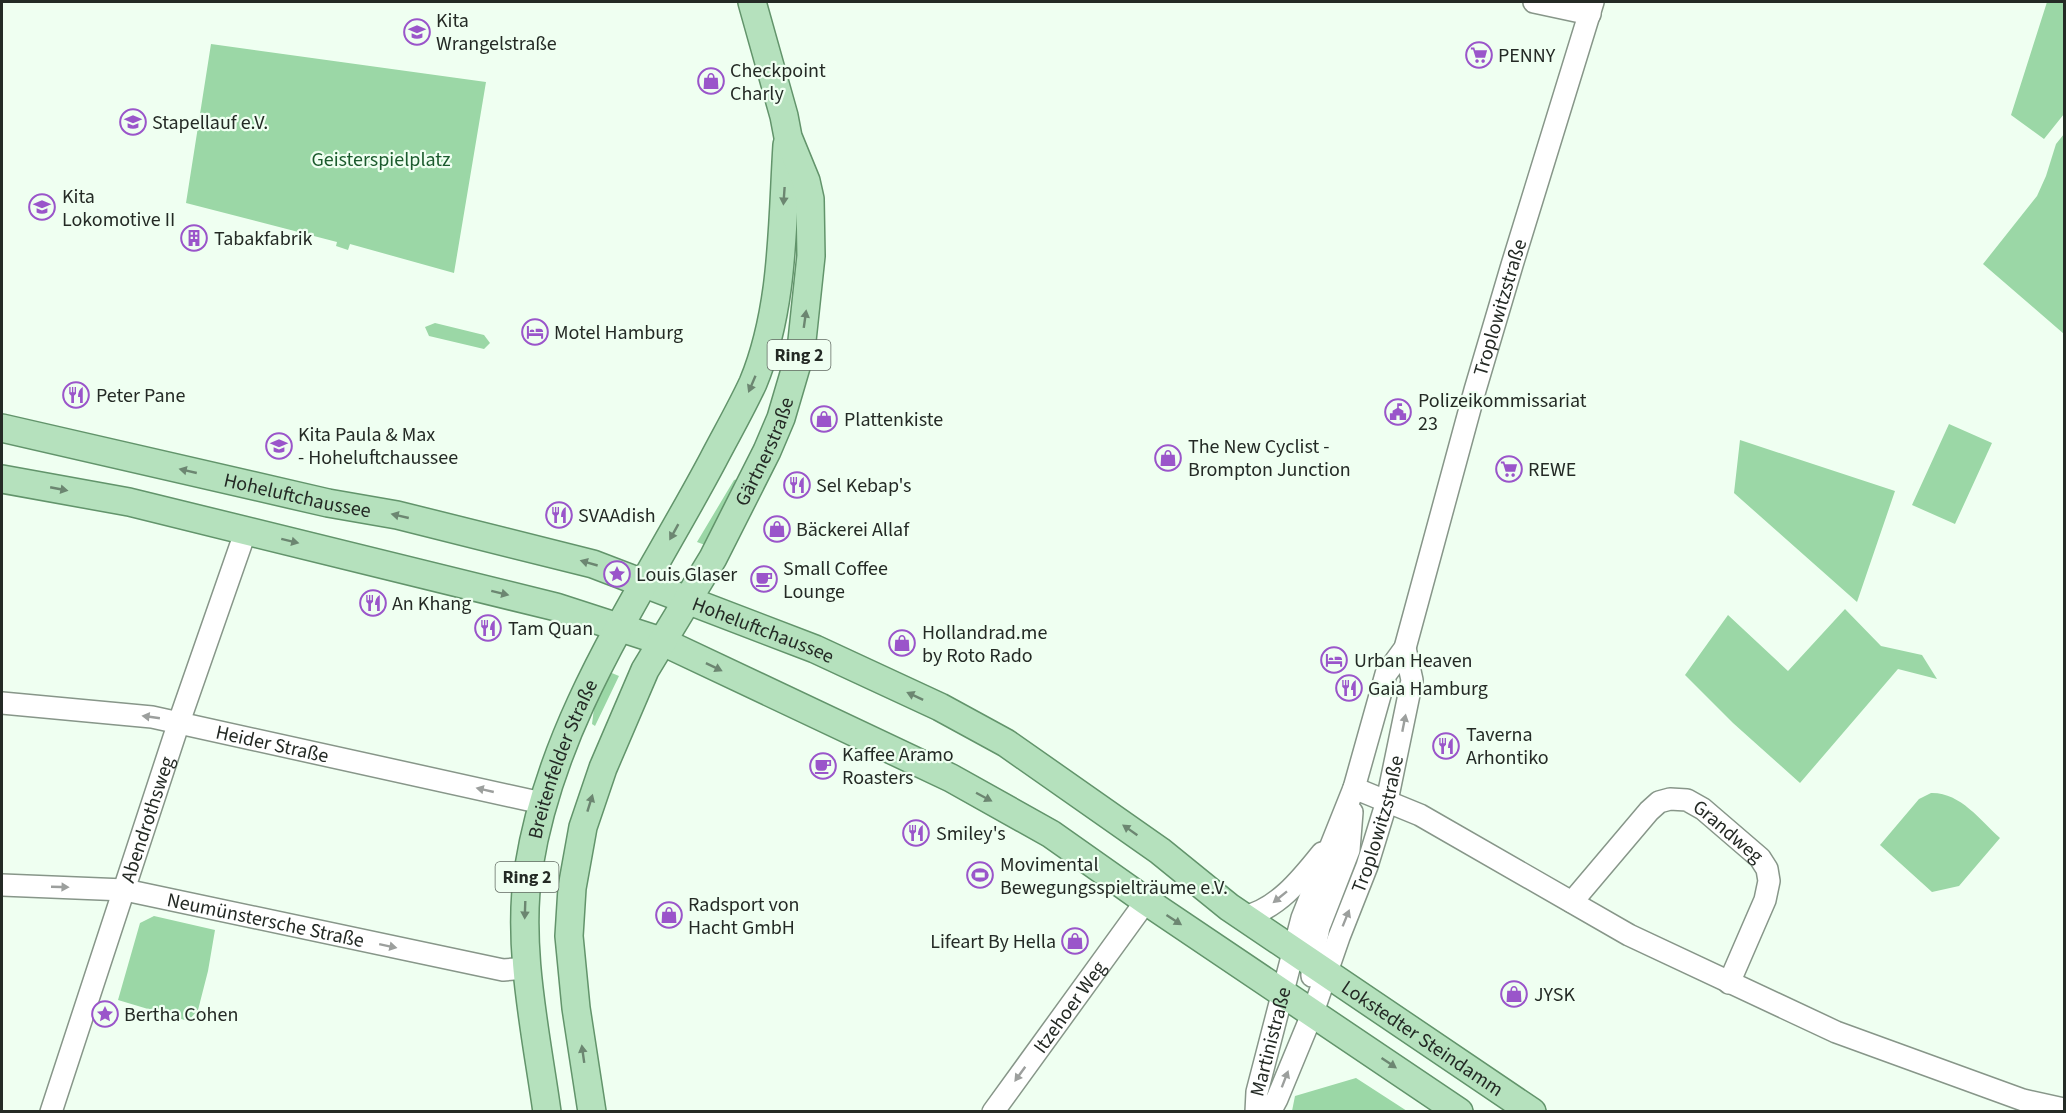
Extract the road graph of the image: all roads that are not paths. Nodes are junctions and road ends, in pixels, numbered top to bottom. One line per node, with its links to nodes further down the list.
1 (752, 2): 4 (main road, Gärtnerstraße / Ring 2)
2 (1533, 2): 3 (street)
3 (1592, 8): 12 (street, Troplowitzstraße)
4 (788, 137): 8 (main road, Gärtnerstraße / Ring 2, one-way to 8); 9 (main road, Gärtnerstraße / Ring 2, one-way to 4)
5 (2, 428): 8 (main road, Hoheluftchaussee, one-way to 5)
6 (2, 478): 7 (main road, one-way to 7)
7 (246, 530): 10 (main road, one-way to 10); 14 (street, Abendrothsweg)
8 (644, 583): 9 (main road, Hoheluftchaussee); 10 (main road, Gärtnerstraße / Ring 2)
9 (688, 600): 11 (main road, Gärtnerstraße / Ring 2); 23 (main road, Hoheluftchaussee, one-way to 9)
10 (617, 627): 11 (main road); 17 (main road, Breitenfelder Straße / Ring 2)
11 (661, 641): 21 (main road, one-way to 21); 30 (main road, Breitenfelder Straße / Ring 2, one-way to 11)
12 (1405, 648): 15 (street, Troplowitzstraße); 16 (street, Troplowitzstraße, one-way to 12)
13 (2, 703): 14 (street, Heider Straße, one-way to 13)
14 (179, 722): 17 (street, Heider Straße, one-way to 14); 20 (street, Abendrothsweg)
15 (1354, 788): 16 (street); 18 (street, Troplowitzstraße); 25 (street)
16 (1388, 801): 22 (street); 25 (street, Troplowitzstraße, one-way to 16)
17 (542, 803): 24 (main road, Breitenfelder Straße / Ring 2, one-way to 24)
18 (1334, 839): 23 (street, one-way to 23); 25 (street, Troplowitzstraße)
19 (2, 885): 20 (street, Neumünstersche Straße, one-way to 20)
20 (126, 890): 24 (street, Neumünstersche Straße, one-way to 24); 28 (street, Abendrothsweg)
21 (1146, 902): 25 (main road, one-way to 25); 31 (street, Itzehoer Weg, one-way to 31)
22 (1572, 902): 26 (street); 26 (street, Grandweg)
23 (1243, 917): 25 (main road, Hoheluftchaussee)
24 (527, 968): 29 (main road, Breitenfelder Straße / Ring 2)
25 (1304, 983): 32 (street, Martinistraße); 33 (street, Martinistraße, one-way to 25); 34 (main road, Lokstedter Steindamm, one-way to 34); 35 (main road, Lokstedter Steindamm)
26 (1729, 983): 27 (street)
27 (2064, 1108)
28 (51, 1112)
29 (547, 1112)
30 (592, 1112)
31 (993, 1112)
32 (1256, 1112)
33 (1270, 1112)
34 (1460, 1112)
35 (1532, 1112)

